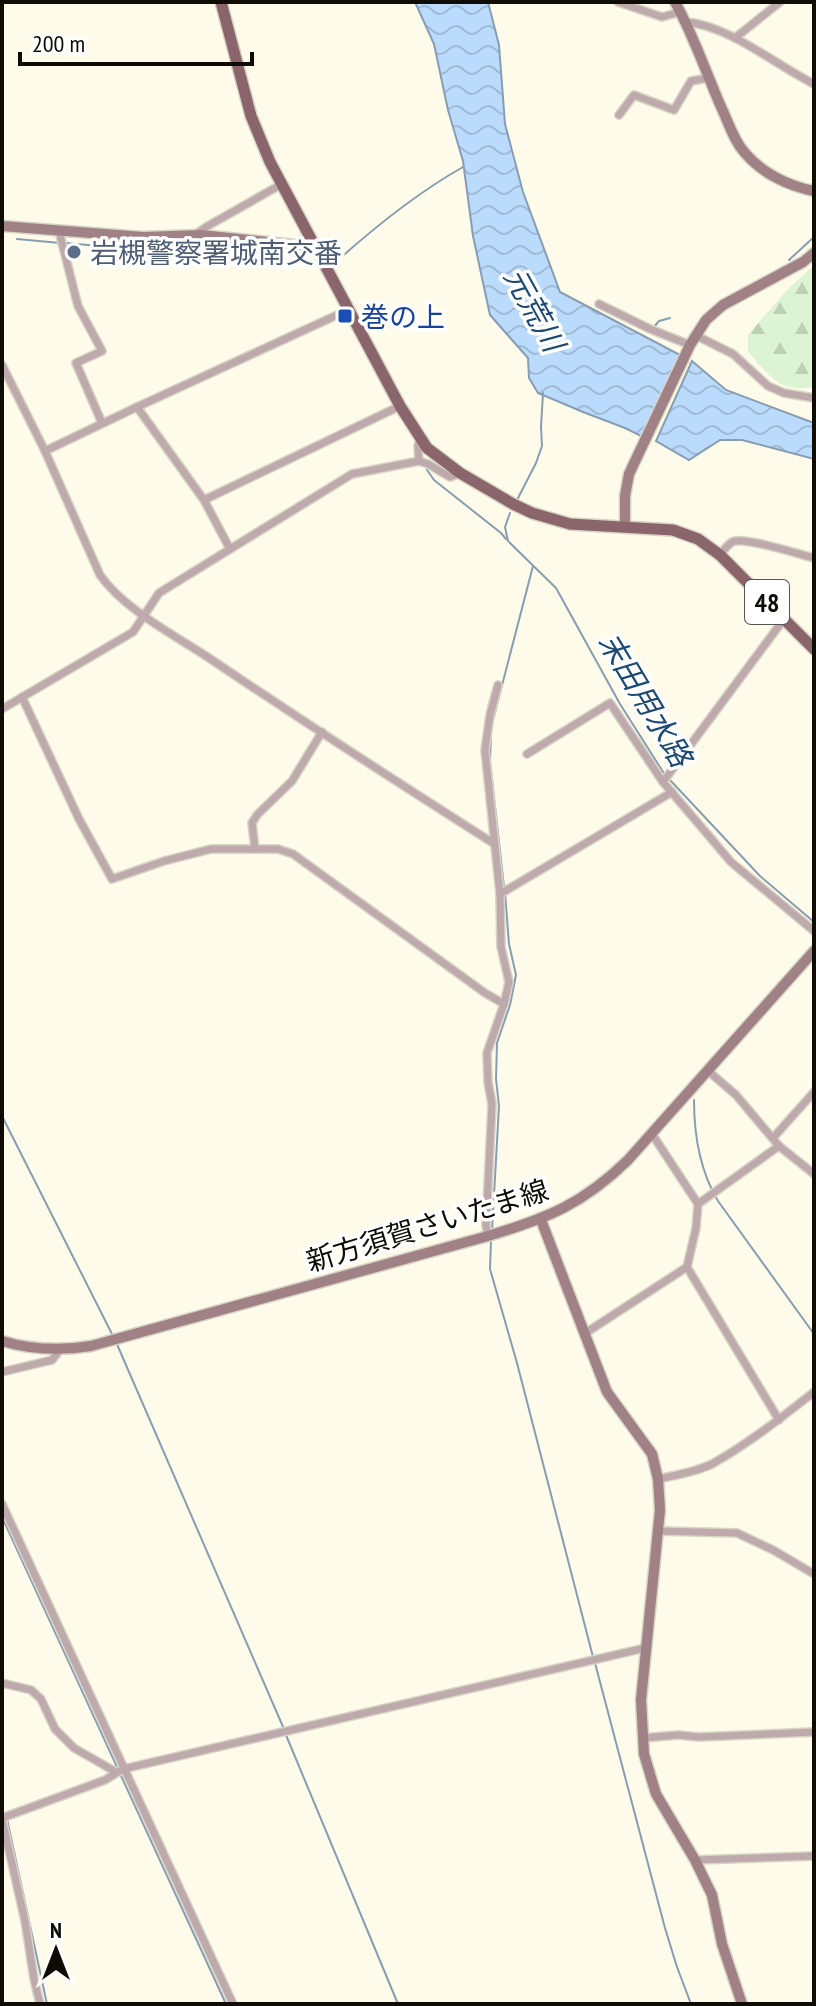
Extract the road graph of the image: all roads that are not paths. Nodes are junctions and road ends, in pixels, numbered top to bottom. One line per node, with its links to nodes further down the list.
1 (221, 2): 9 (main road, 48)
2 (618, 2): 4 (street)
3 (780, 2): 5 (street)
4 (680, 12): 5 (street); 6 (main road)
5 (735, 38): 7 (street)
6 (709, 78): 8 (street); 10 (main road)
7 (814, 84)
8 (619, 115)
9 (282, 184): 13 (street); 14 (main road, 48)
10 (814, 191)
11 (2, 226): 12 (main road)
12 (59, 231): 13 (main road); 23 (street)
13 (194, 236): 14 (main road)
14 (314, 247): 17 (main road, 48)
15 (814, 253): 18 (main road)
16 (599, 304): 18 (street)
17 (348, 310): 21 (main road, 48); 22 (street)
18 (691, 343): 20 (street); 29 (main road)
19 (2, 365): 25 (street)
20 (814, 398)
21 (400, 406): 24 (main road, 48); 28 (street)
22 (137, 407): 23 (street); 28 (street)
23 (102, 423): 25 (street)
24 (420, 439): 26 (street); 27 (main road, 48)
25 (45, 451): 33 (street)
26 (419, 461): 27 (street); 30 (street)
27 (460, 473): 29 (main road, 48)
28 (204, 500): 30 (street)
29 (625, 527): 31 (main road, 48)
30 (230, 549): 33 (street)
31 (720, 555): 32 (street); 34 (main road, 48)
32 (814, 558)
33 (145, 615): 37 (street); 39 (street)
34 (784, 619): 35 (main road, 48); 41 (street)
35 (814, 649)
36 (498, 685): 43 (street)
37 (22, 697): 38 (street); 44 (street)
38 (2, 709)
39 (322, 732): 43 (street); 44 (street)
40 (527, 754): 41 (street)
41 (663, 782): 42 (street)
42 (672, 792): 45 (street); 46 (street)
43 (493, 843): 45 (street)
44 (255, 849): 48 (street)
45 (500, 894): 48 (street)
46 (814, 931)
47 (814, 951): 49 (main road, 新方須賀さいたま線)
48 (504, 1004): 57 (street)
49 (707, 1070): 51 (main road, 新方須賀さいたま線); 52 (street)
50 (814, 1092): 52 (street)
51 (652, 1134): 55 (street); 56 (main road, 新方須賀さいたま線)
52 (773, 1138): 53 (street)
53 (779, 1146): 54 (street); 55 (street)
54 (814, 1174)
55 (698, 1204): 58 (street)
56 (541, 1220): 57 (main road, 新方須賀さいたま線); 59 (main road)
57 (488, 1236): 61 (main road, 新方須賀さいたま線)
58 (687, 1267): 59 (street); 64 (street)
59 (584, 1334): 65 (main road)
60 (2, 1341): 61 (main road, 新方須賀さいたま線)
61 (60, 1350): 62 (street)
62 (2, 1372)
63 (814, 1392): 64 (street)
64 (779, 1420): 65 (street)
65 (658, 1479): 67 (main road)
66 (2, 1504): 73 (street)
67 (659, 1531): 68 (street); 69 (main road)
68 (814, 1574)
69 (645, 1648): 72 (main road); 73 (street)
70 (2, 1683): 73 (street)
71 (814, 1732): 72 (street)
72 (643, 1738): 76 (main road)
73 (120, 1771): 74 (street); 78 (street)
74 (2, 1818): 77 (street)
75 (814, 1856): 76 (street)
76 (695, 1860): 79 (main road)
77 (40, 2004)
78 (233, 2004)
79 (742, 2004)

